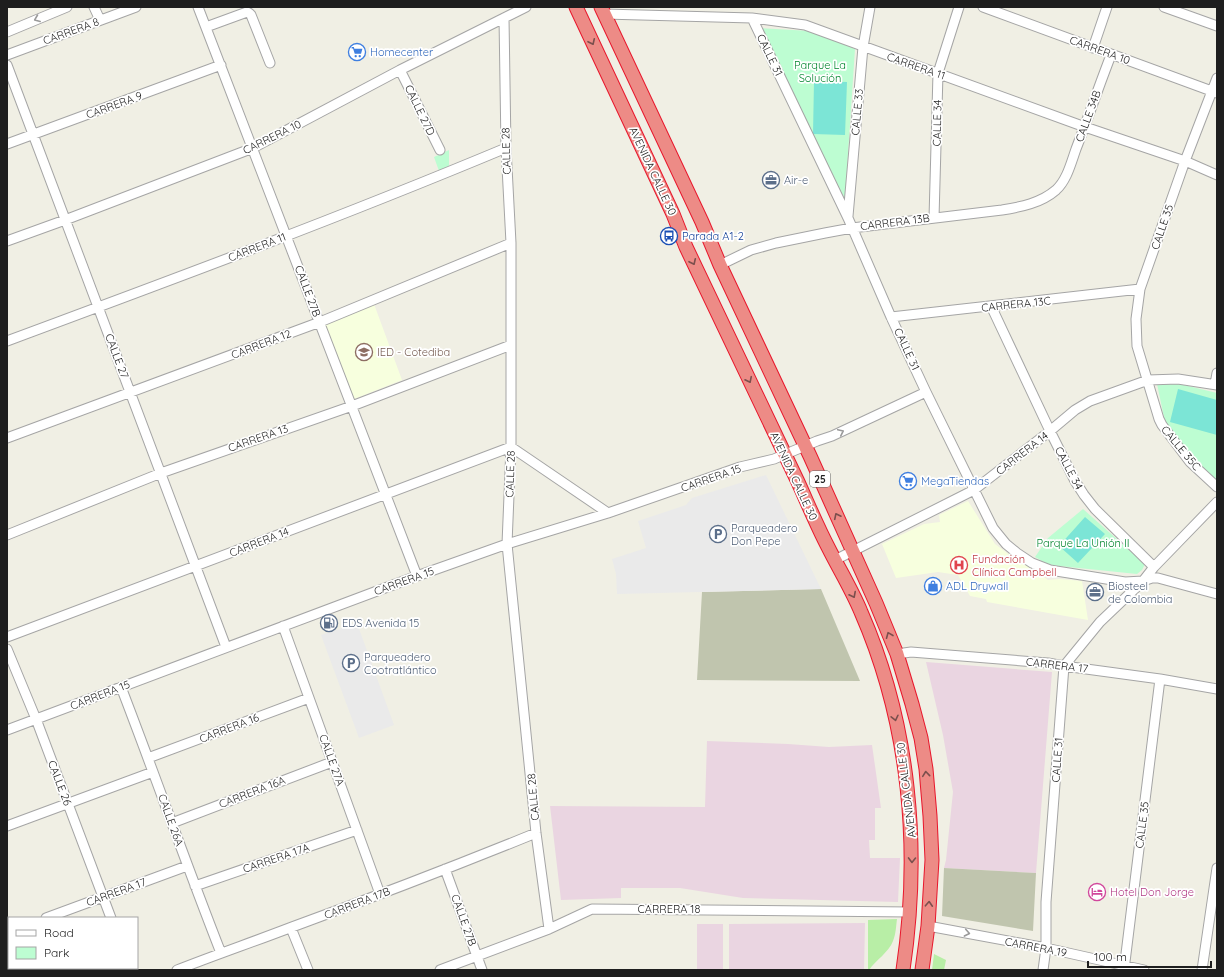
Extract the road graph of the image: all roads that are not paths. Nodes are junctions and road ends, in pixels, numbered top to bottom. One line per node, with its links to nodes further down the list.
1 (67, 7): 18 (street, CARRERA 8, one-way to 18)
2 (94, 7): 15 (street)
3 (136, 7): 15 (street, CARRERA 8)
4 (198, 7): 17 (street, CALLE 27B)
5 (526, 7): 13 (street, CARRERA 10)
6 (576, 7): 64 (highway, AVENIDA CALLE 30 / 25, one-way to 64)
7 (870, 7): 19 (street, CALLE 33)
8 (959, 7): 27 (street, CALLE 34)
9 (983, 7): 20 (street, CARRERA 10)
10 (1107, 7): 20 (street)
11 (1170, 8): 16 (street)
12 (603, 11): 14 (street, CARRERA 11); 46 (highway, AVENIDA CALLE 30 / 25)
13 (504, 18): 26 (street, CARRERA 10); 34 (street, CALLE 28)
14 (752, 18): 19 (street, CARRERA 11); 39 (street, CALLE 31)
15 (100, 20): 21 (street, CARRERA 8)
16 (1217, 26)
17 (206, 27): 23 (street); 25 (street, CALLE 27B)
18 (7, 32)
19 (863, 47): 27 (street, CARRERA 11); 39 (street, CALLE 33)
20 (1093, 48): 22 (street, CARRERA 10)
21 (7, 55)
22 (1111, 55): 29 (street, CARRERA 10); 30 (street, CALLE 34B)
23 (270, 63)
24 (7, 65): 31 (street, CALLE 27)
25 (221, 65): 31 (street, CARRERA 9); 33 (street, CALLE 27B)
26 (400, 70): 33 (street, CARRERA 10); 35 (street, CALLE 27D)
27 (938, 73): 30 (street, CARRERA 11); 40 (street, CALLE 34)
28 (1217, 78): 29 (street, CALLE 35)
29 (1215, 92): 36 (street, CALLE 35)
30 (1085, 127): 36 (street, CARRERA 11); 38 (street, CALLE 34B)
31 (33, 134): 32 (street, CARRERA 9); 41 (street, CALLE 27)
32 (7, 144)
33 (253, 148): 41 (street, CARRERA 10); 43 (street, CALLE 27B)
34 (506, 148): 43 (street, CARRERA 11); 45 (street, CALLE 28)
35 (440, 150)
36 (1184, 161): 37 (street, CARRERA 11); 47 (street, CALLE 35)
37 (1217, 175)
38 (1065, 177): 40 (street, CARRERA 13B)
39 (848, 218): 42 (street, CALLE 31)
40 (934, 218): 42 (street, CARRERA 13B)
41 (65, 220): 44 (street, CARRERA 10); 49 (street, CALLE 27)
42 (852, 228): 46 (street, CARRERA 13B); 50 (street, CALLE 31)
43 (286, 236): 49 (street, CARRERA 11); 51 (street, CALLE 27B)
44 (7, 241)
45 (511, 243): 51 (street, CARRERA 12); 53 (street, CALLE 28)
46 (720, 265): 62 (highway, AVENIDA CALLE 30 / 25)
47 (1140, 289): 48 (street, CARRERA 13C); 55 (street, CALLE 35)
48 (991, 306): 50 (street, CARRERA 13C); 60 (street, CALLE 34)
49 (98, 307): 52 (street, CARRERA 11); 58 (street, CALLE 27)
50 (892, 316): 57 (street, CALLE 31)
51 (320, 322): 58 (street, CARRERA 12); 59 (street, CALLE 27B)
52 (7, 341)
53 (511, 345): 59 (street, CARRERA 13); 63 (street, CALLE 28)
54 (1217, 373): 56 (street)
55 (1148, 380): 56 (street, CARRERA 14); 60 (street, CARRERA 14); 66 (street, CALLE 35C)
56 (1216, 384)
57 (926, 392): 62 (street, one-way to 57); 67 (street, CALLE 31)
58 (131, 393): 61 (street, CARRERA 12); 65 (street, CALLE 27)
59 (352, 406): 65 (street, CARRERA 13); 68 (street, CALLE 27B)
60 (1050, 431): 67 (street, CARRERA 14); 76 (street, CALLE 34)
61 (7, 438)
62 (805, 446): 64 (street, CARRERA 15); 73 (highway, AVENIDA CALLE 30 / 25, one-way to 62)
63 (511, 447): 68 (street, CARRERA 14); 70 (street); 72 (street, CALLE 28)
64 (785, 454): 70 (street, CARRERA 15); 74 (highway, AVENIDA CALLE 30 / 25)
65 (161, 473): 71 (street, CARRERA 13); 75 (street, CALLE 27)
66 (1217, 487)
67 (974, 490): 73 (street, CARRERA 14); 78 (street, CALLE 31)
68 (386, 494): 75 (street, CARRERA 14); 77 (street, CALLE 27B)
69 (1217, 502): 76 (street)
70 (608, 513): 72 (street, CARRERA 15)
71 (7, 535)
72 (507, 544): 77 (street, CARRERA 15); 99 (street, CALLE 28)
73 (853, 552): 74 (street, CARRERA 14); 84 (highway, AVENIDA CALLE 30 / 25, one-way to 73)
74 (835, 560): 106 (highway, AVENIDA CALLE 30 / 25, one-way to 106)
75 (196, 566): 81 (street, CARRERA 14); 82 (street, CALLE 27)
76 (1154, 567): 78 (street)
77 (417, 576): 80 (street, CARRERA 15)
78 (1143, 581): 79 (street); 85 (street)
79 (1217, 594)
80 (283, 626): 82 (street, CARRERA 15); 89 (street, CALLE 27A)
81 (7, 637)
82 (226, 647): 87 (street, CARRERA 15)
83 (7, 649): 90 (street, CALLE 26)
84 (897, 654): 85 (street, CARRERA 17); 109 (highway, AVENIDA CALLE 30 / 25, one-way to 84)
85 (1064, 666): 86 (street, CARRERA 17); 112 (street, CALLE 31)
86 (1160, 679): 88 (street, CARRERA 17); 115 (street, CALLE 35)
87 (121, 687): 90 (street, CARRERA 15); 92 (street, CALLE 26A)
88 (1217, 689)
89 (309, 698): 92 (street, CARRERA 16); 93 (street, CALLE 27A)
90 (36, 719): 91 (street, CARRERA 15); 95 (street, CALLE 26)
91 (7, 730)
92 (148, 758): 94 (street, CALLE 26A)
93 (332, 762): 96 (street, CARRERA 16A); 98 (street, CALLE 27A)
94 (153, 772): 95 (street); 96 (street, CALLE 26A)
95 (68, 804): 97 (street); 105 (street, CALLE 26)
96 (172, 823): 100 (street, CALLE 26A)
97 (7, 826)
98 (357, 830): 103 (street, CARRERA 17A); 104 (street, CALLE 27A)
99 (536, 833): 102 (street, CARRERA 17B); 111 (street, CALLE 28)
100 (187, 866): 103 (street, CALLE 26A); 105 (street, CARRERA 17)
101 (1217, 868): 124 (street)
102 (445, 869): 104 (street, CARRERA 17B); 114 (street, CALLE 27B)
103 (195, 886): 113 (street, CALLE 26A)
104 (380, 894): 110 (street, CARRERA 17B)
105 (103, 897): 107 (street, CARRERA 17); 108 (street, CALLE 26)
106 (910, 912): 111 (street, CARRERA 18); 120 (highway, AVENIDA CALLE 30 / 25)
107 (49, 917)
108 (111, 917)
109 (928, 926): 112 (street, CARRERA 19, one-way to 112); 121 (highway, AVENIDA CALLE 30 / 25)
110 (291, 928): 113 (street, CARRERA 17B); 117 (street)
111 (549, 929): 114 (street, CARRERA 18)
112 (1046, 948): 115 (street, CARRERA 19); 122 (street, CALLE 31)
113 (220, 953): 116 (street, CARRERA 17B)
114 (478, 956): 118 (street, CARRERA 18); 119 (street, CALLE 27B)
115 (1124, 968): 123 (street, CARRERA 19)
116 (177, 970)
117 (308, 970)
118 (440, 970)
119 (482, 970)
120 (902, 970)
121 (922, 970)
122 (1043, 970)
123 (1144, 970)
124 (1202, 970)

